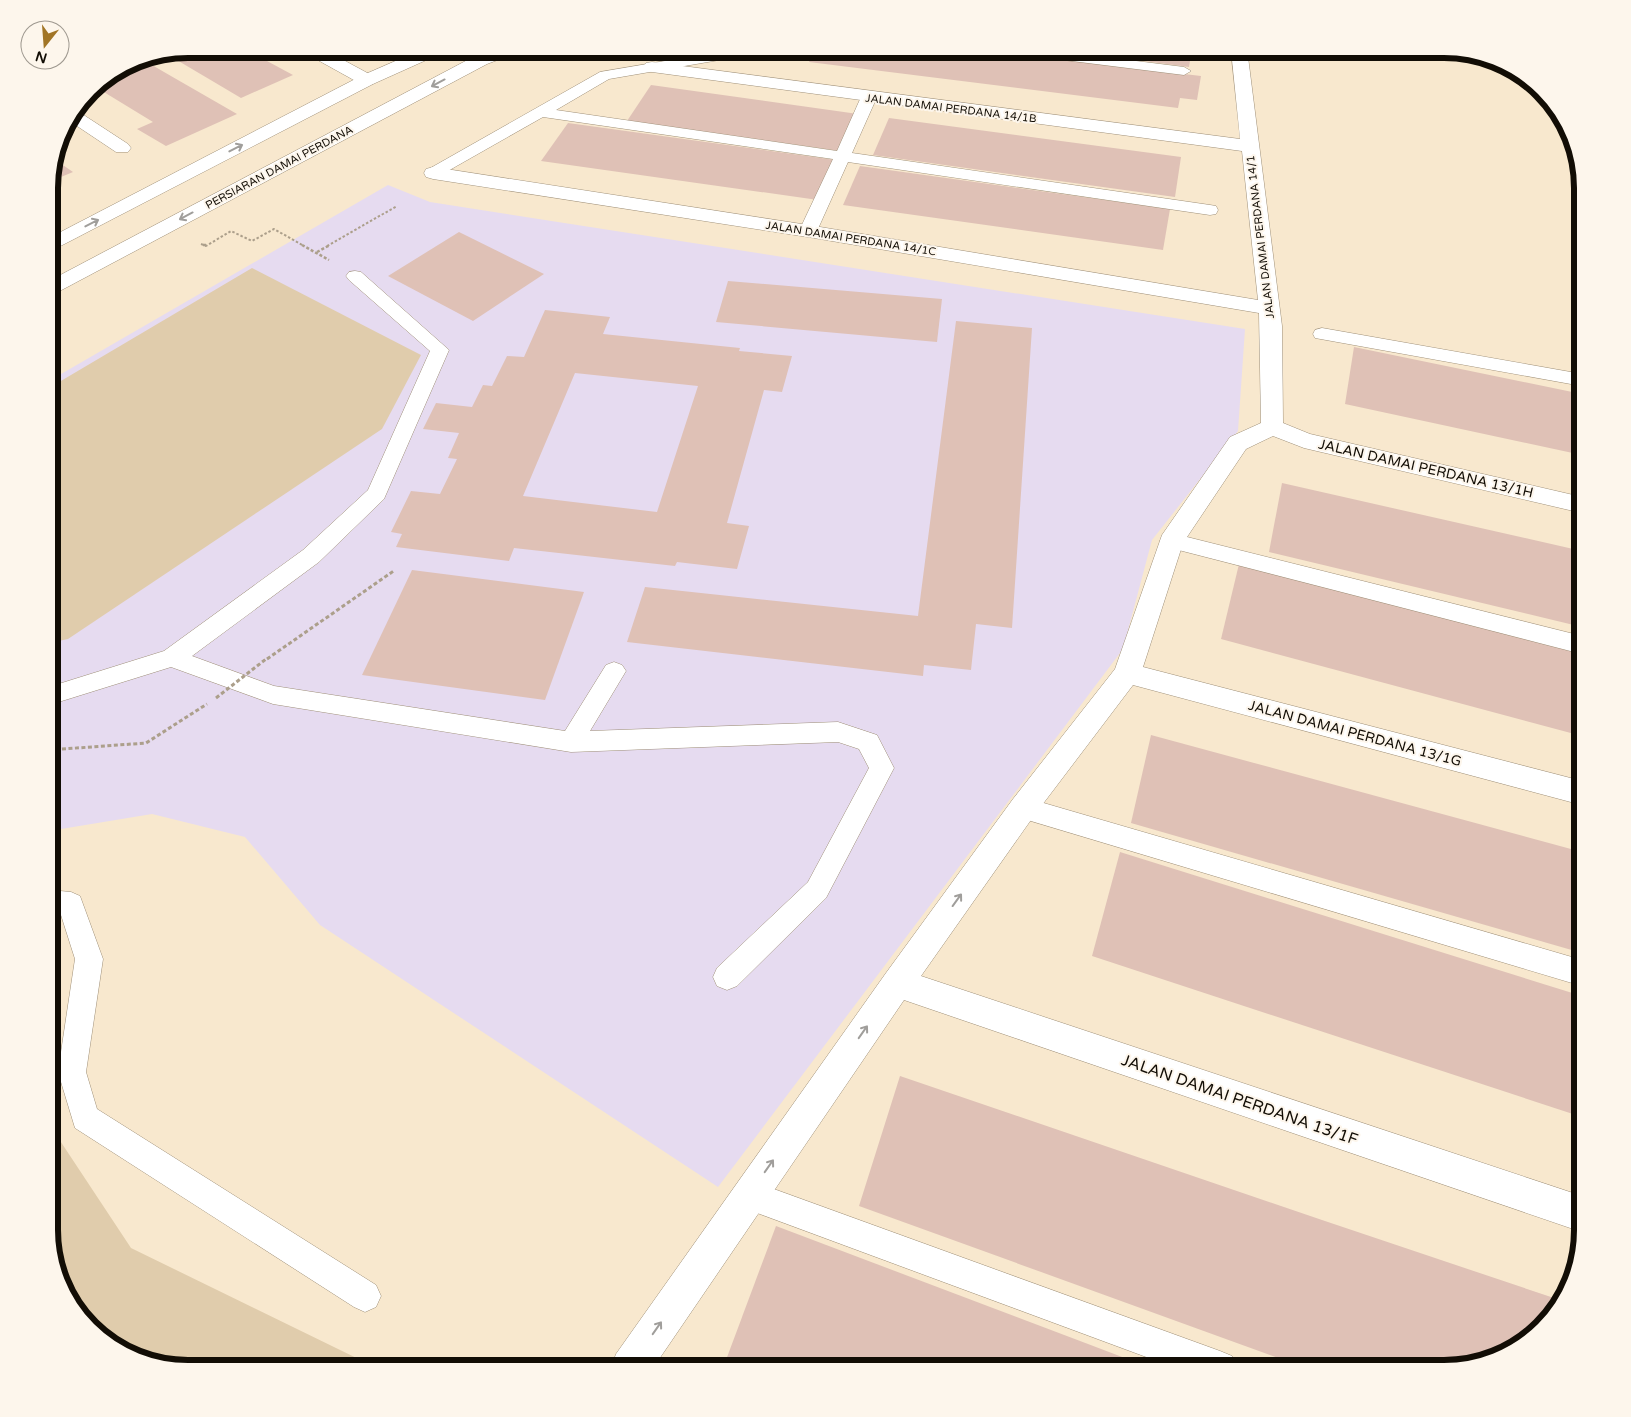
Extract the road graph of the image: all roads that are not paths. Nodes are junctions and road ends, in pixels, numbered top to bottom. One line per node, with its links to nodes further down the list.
1 (327, 58): 9 (street)
2 (416, 58): 9 (street)
3 (486, 58): 21 (street, PERSIARAN DAMAI PERDANA, one-way to 21)
4 (706, 58): 7 (lane)
5 (1079, 58): 8 (lane)
6 (1240, 58): 13 (street, JALAN DAMAI PERDANA 14/1)
7 (652, 67): 10 (street, JALAN DAMAI PERDANA 14/1B); 11 (lane)
8 (1184, 71)
9 (367, 80): 19 (street, one-way to 9)
10 (869, 97): 13 (street, JALAN DAMAI PERDANA 14/1B); 15 (lane)
11 (540, 112): 15 (lane); 16 (lane)
12 (78, 118): 14 (street)
13 (1249, 146): 22 (street, JALAN DAMAI PERDANA 14/1)
14 (122, 148)
15 (843, 156): 17 (lane); 18 (lane)
16 (434, 173): 18 (street, JALAN DAMAI PERDANA 14/1C)
17 (1210, 210)
18 (808, 231): 22 (street, JALAN DAMAI PERDANA 14/1C)
19 (58, 241)
20 (355, 276): 29 (lane)
21 (58, 284)
22 (1269, 308): 25 (street, JALAN DAMAI PERDANA 14/1)
23 (1322, 334): 24 (lane)
24 (1574, 379)
25 (1272, 427): 26 (street, JALAN DAMAI PERDANA 13/1H); 27 (street)
26 (1574, 503)
27 (1170, 541): 28 (lane); 31 (street)
28 (1574, 643)
29 (172, 658): 32 (lane); 33 (lane)
30 (614, 671): 33 (lane)
31 (1127, 673): 34 (street, JALAN DAMAI PERDANA 13/1G); 35 (street)
32 (58, 693)
33 (571, 742): 38 (lane)
34 (1574, 792)
35 (1023, 808): 37 (lane); 39 (street, one-way to 35)
36 (58, 903): 42 (lane)
37 (1574, 971)
38 (727, 977)
39 (897, 983): 40 (street, one-way to 39); 41 (street, JALAN DAMAI PERDANA 13/1F)
40 (749, 1195): 43 (street, one-way to 40); 44 (lane)
41 (1574, 1211)
42 (365, 1296)
43 (636, 1360)
44 (1198, 1360)

